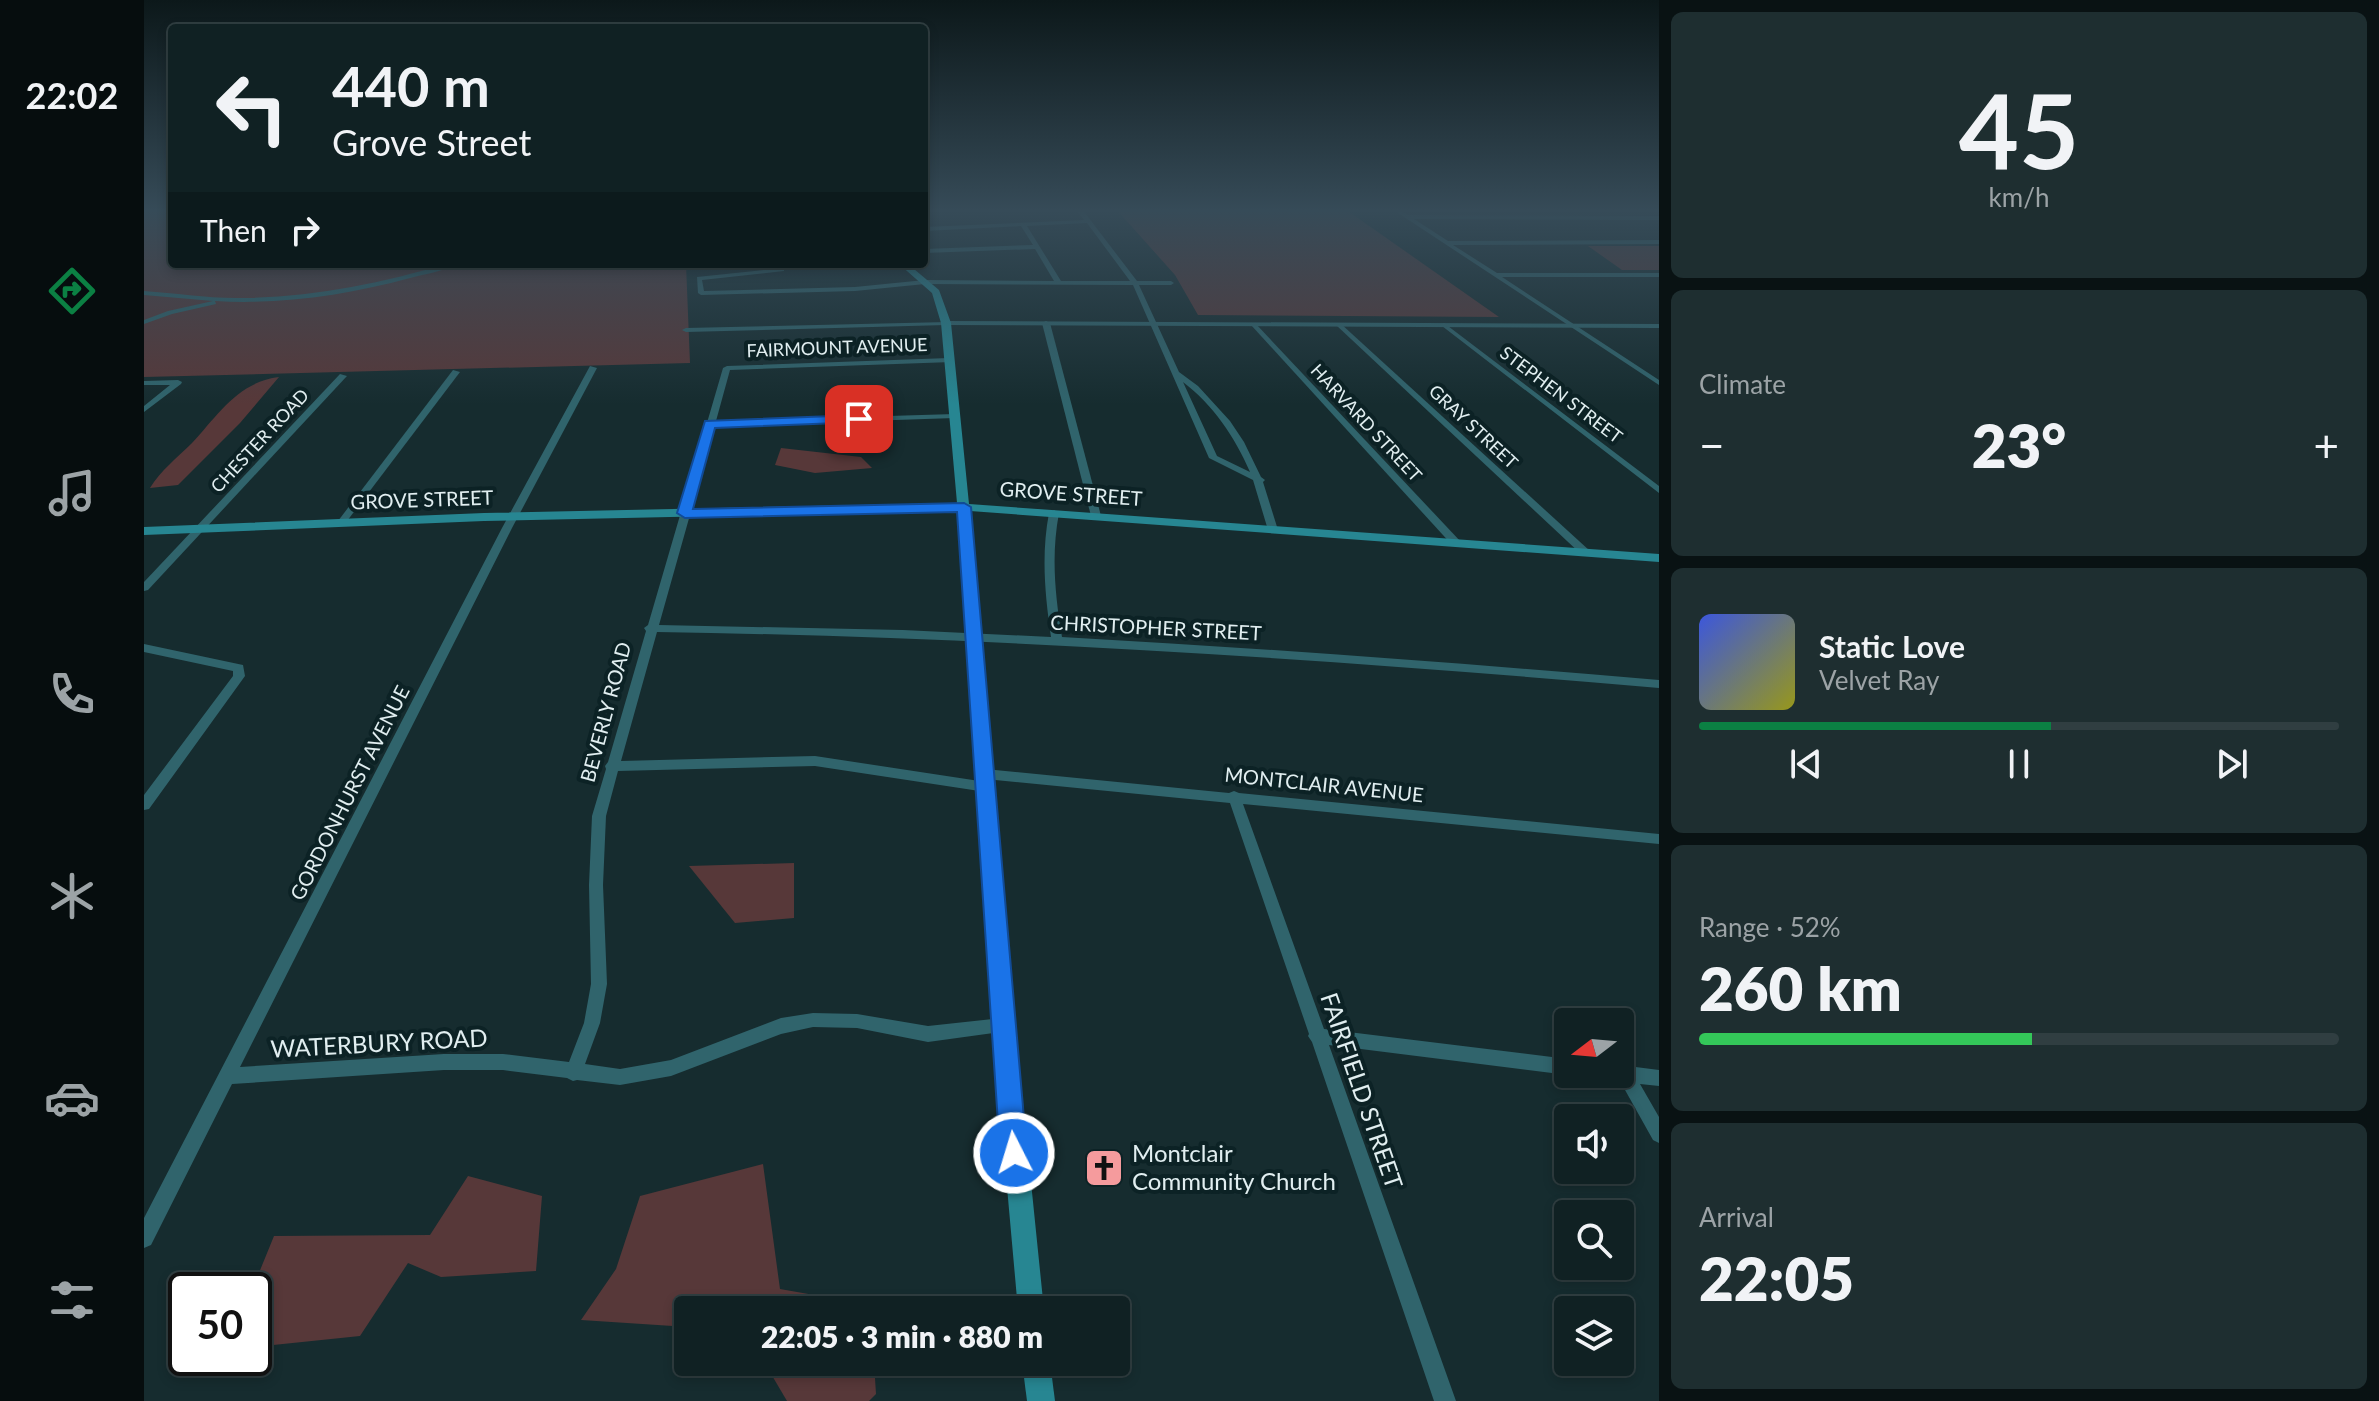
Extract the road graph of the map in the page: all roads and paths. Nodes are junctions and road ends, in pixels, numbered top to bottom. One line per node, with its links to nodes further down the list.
1 (419, 274): 14 (street)
2 (725, 274): 8 (street)
3 (916, 274): 8 (main road)
4 (1054, 274): 9 (street)
5 (1129, 274): 10 (street)
6 (1495, 275): 7 (street); 23 (street)
7 (1659, 275)
8 (925, 282): 9 (street); 17 (main road)
9 (1059, 283): 10 (street)
10 (1135, 283): 11 (street); 19 (street)
11 (1171, 283)
12 (144, 293): 13 (street)
13 (165, 294): 14 (street); 15 (street)
14 (233, 300): 15 (street)
15 (170, 312): 16 (street)
16 (144, 322)
17 (946, 323): 18 (street); 25 (street); 26 (main road)
18 (1046, 323): 19 (street); 44 (street)
19 (1151, 324): 20 (street); 30 (street)
20 (1253, 324): 21 (street); 50 (street, HARVARD STREET)
21 (1338, 324): 22 (street); 51 (street, GRAY STREET)
22 (1444, 325): 23 (street); 40 (street, STEPHEN STREET)
23 (1572, 325): 24 (street); 33 (street)
24 (1659, 326)
25 (686, 330)
26 (949, 360): 28 (street, FAIRMOUNT AVENUE); 35 (main road)
27 (593, 368): 45 (street, GORDONHURST AVENUE)
28 (727, 368): 36 (street, BEVERLY ROAD)
29 (456, 372): 46 (street)
30 (1177, 374): 37 (street); 38 (street)
31 (343, 376): 47 (street, CHESTER ROAD)
32 (144, 383): 34 (street)
33 (1659, 383)
34 (144, 410)
35 (955, 416): 36 (street); 41 (main road)
36 (710, 424): 42 (street, BEVERLY ROAD)
37 (1251, 460): 38 (street); 39 (street)
38 (1227, 465): 39 (street)
39 (1260, 480): 48 (street)
40 (1659, 490)
41 (964, 507): 42 (main road, GROVE STREET); 43 (main road, GROVE STREET); 55 (main road)
42 (685, 513): 45 (main road, GROVE STREET); 54 (street, BEVERLY ROAD)
43 (1054, 513): 44 (main road, GROVE STREET); 56 (street)
44 (1096, 516): 48 (main road, GROVE STREET)
45 (513, 517): 46 (main road, GROVE STREET); 69 (street, GORDONHURST AVENUE)
46 (341, 523): 47 (main road, GROVE STREET)
47 (201, 528): 49 (main road, GROVE STREET); 53 (street, CHESTER ROAD)
48 (1273, 530): 50 (main road, GROVE STREET)
49 (144, 531)
50 (1457, 544): 51 (main road, GROVE STREET)
51 (1586, 553): 52 (main road, GROVE STREET)
52 (1659, 558)
53 (144, 588)
54 (650, 628): 55 (street, CHRISTOPHER STREET); 59 (street, BEVERLY ROAD)
55 (974, 635): 56 (street, CHRISTOPHER STREET); 60 (main road)
56 (1057, 640): 58 (street, CHRISTOPHER STREET)
57 (144, 648): 62 (street)
58 (1659, 684)
59 (611, 766): 60 (street, MONTCLAIR AVENUE); 67 (street, BEVERLY ROAD)
60 (986, 781): 61 (street, MONTCLAIR AVENUE); 64 (main road)
61 (1234, 796): 63 (street, MONTCLAIR AVENUE); 65 (street, FAIRFIELD STREET)
62 (144, 805)
63 (1659, 839)
64 (1002, 1026): 67 (street, WATERBURY ROAD); 74 (main road)
65 (1316, 1036): 66 (street); 77 (street, FAIRFIELD STREET)
66 (1554, 1065)
67 (573, 1073): 69 (street, WATERBURY ROAD)
68 (1634, 1075): 70 (street)
69 (227, 1076): 73 (street, GORDONHURST AVENUE)
70 (1659, 1078)
71 (1631, 1088): 72 (street)
72 (1659, 1134)
73 (144, 1238)
74 (1030, 1296)
75 (1038, 1376): 76 (main road)
76 (1041, 1401)
77 (1445, 1401)

